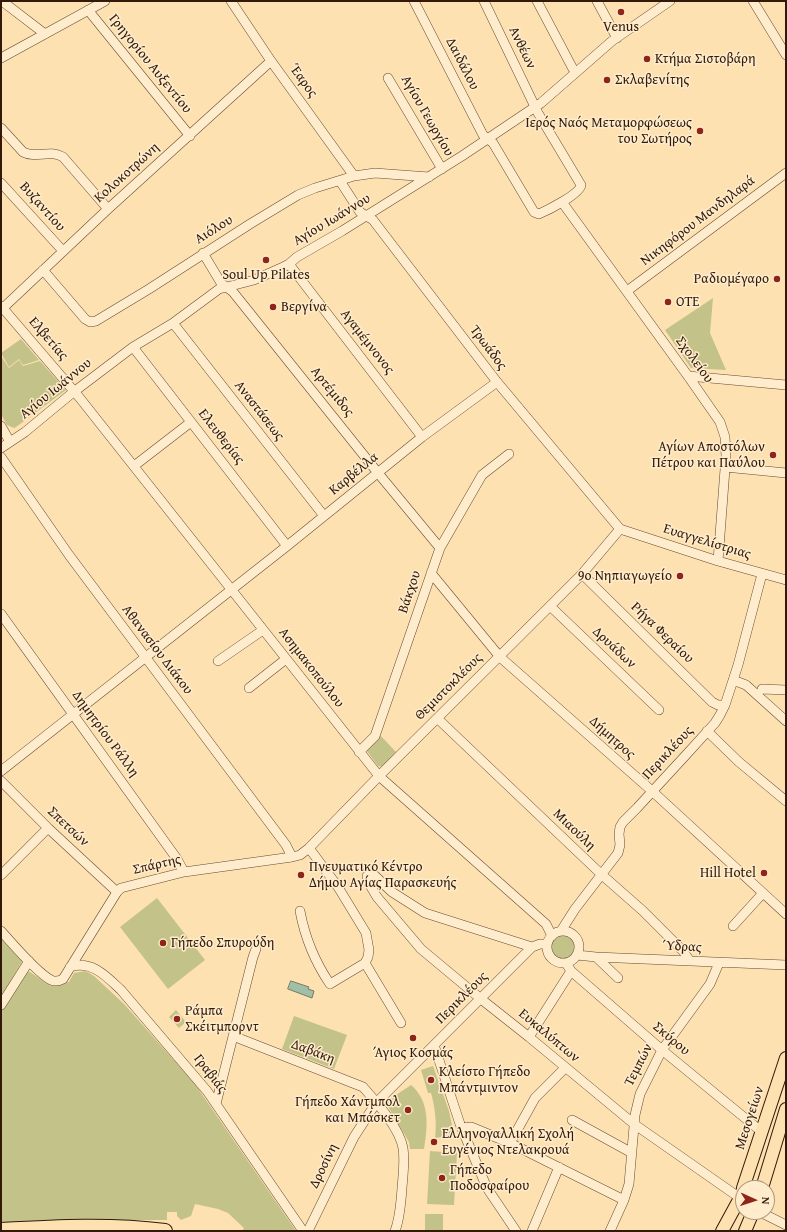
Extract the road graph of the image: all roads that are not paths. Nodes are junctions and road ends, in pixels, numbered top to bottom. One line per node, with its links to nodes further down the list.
1 (2, 1): 11 (street)
2 (105, 1): 10 (street)
3 (231, 1): 15 (street, Έαρος)
4 (414, 1): 21 (street, Δαιδάλου)
5 (484, 1): 18 (street, Ανθέων)
6 (536, 1): 16 (street)
7 (597, 1): 12 (street)
8 (670, 1): 12 (street, Αγίου Ιωάννου)
9 (754, 1): 13 (street)
10 (88, 10): 11 (street); 20 (street, Γρηγορίου Αυξεντίου)
11 (45, 34): 14 (street)
12 (617, 38): 18 (street, Αγίου Ιωάννου)
13 (786, 54)
14 (1, 58)
15 (271, 61): 20 (street, Κολοκοτρώνη); 24 (street, Έαρος)
16 (573, 68)
17 (388, 78): 22 (street, Αγίου Γεωργίου)
18 (535, 107): 21 (street, Αγίου Ιωάννου); 28 (street)
19 (1, 128): 29 (street)
20 (190, 136): 29 (street, Κολοκοτρώνη)
21 (488, 139): 22 (street, Αγίου Ιωάννου); 28 (street)
22 (442, 169): 25 (street, Αγίου Ιωάννου)
23 (786, 173): 36 (street, Νικηφόρου Μανδηλαρά)
24 (354, 176): 25 (street, Αιόλου); 26 (street, Αιόλου)
25 (428, 177): 30 (street, Αγίου Ιωάννου)
26 (340, 181): 30 (street, Τρωάδος); 32 (street, Αιόλου)
27 (1, 183): 31 (street, Βυζαντίου)
28 (562, 202): 36 (street, Σχολείου)
29 (108, 209): 31 (street, Κολοκοτρώνη)
30 (366, 216): 33 (street, Αγίου Ιωάννου); 41 (street, Τρωάδος)
31 (63, 251): 34 (street, Κολοκοτρώνη)
32 (204, 253): 34 (street, Αιόλου); 35 (street, Αρτέμιδος)
33 (289, 264): 35 (street, Αγίου Ιωάννου); 46 (street, Αγαμέμνονος)
34 (43, 270): 37 (street, Κολοκοτρώνη)
35 (227, 287): 38 (street, Αγίου Ιωάννου); 53 (street, Αρτέμιδος)
36 (627, 291): 40 (street, Σχολείου)
37 (2, 307): 43 (street, Ελβετίας)
38 (173, 323): 39 (street, Αγίου Ιωάννου); 55 (street, Αναστάσεως)
39 (133, 347): 43 (street, Αγίου Ιωάννου); 44 (street, Ελευθερίας)
40 (688, 376): 42 (street); 52 (street, Σχολείου)
41 (497, 382): 46 (street, Καρβέλλα); 56 (street, Τρωάδος)
42 (786, 385)
43 (74, 391): 47 (street, Αγίου Ιωάννου); 51 (street, Ασημακοπούλου)
44 (191, 422): 51 (street); 57 (street, Ελευθερίας)
45 (1, 426): 47 (street)
46 (422, 437): 53 (street, Καρβέλλα)
47 (10, 442): 48 (street, Αγίου Ιωάννου)
48 (1, 448)
49 (509, 454): 58 (street, Βάκχου)
50 (1, 457): 69 (street, Αθανασίου Διάκου)
51 (134, 466): 64 (street, Ασημακοπούλου)
52 (726, 467): 54 (street); 59 (street, Σχολείου)
53 (378, 473): 55 (street, Καρβέλλα); 58 (street, Αρτέμιδος)
54 (786, 473)
55 (324, 516): 57 (street, Καρβέλλα)
56 (620, 529): 59 (street, Ευαγγελίστριας); 61 (street, Θεμιστοκλέους)
57 (287, 546): 64 (street, Καρβέλλα)
58 (440, 548): 60 (street, Βάκχου)
59 (718, 561): 62 (street, Ευαγγελίστριας)
60 (431, 573): 68 (street, Δήμητρος); 82 (street, Βάκχου)
61 (582, 574): 65 (street, Θεμιστοκλέους); 76 (street, Ρήγα Φεραίου)
62 (762, 574): 63 (street, Ευαγγελίστριας); 72 (street, Περικλέους)
63 (786, 580)
64 (231, 590): 67 (street, Ασημακοπούλου); 69 (street, Καρβέλλα)
65 (550, 606): 68 (street, Θεμιστοκλέους); 77 (street, Δρυάδων)
66 (1, 614): 78 (street, Δημητρίου Ράλλη)
67 (263, 630): 70 (street, Ασημακοπούλου); 71 (street)
68 (500, 656): 79 (street, Θεμιστοκλέους); 86 (street, Δήμητρος)
69 (145, 657): 78 (street, Καρβέλλα); 90 (street, Αθανασίου Διάκου)
70 (286, 659): 73 (street); 82 (street, Ασημακοπούλου)
71 (218, 661)
72 (733, 680): 76 (street, Περικλέους); 80 (street)
73 (249, 688)
74 (762, 690): 75 (street)
75 (786, 690)
76 (725, 704): 81 (street, Περικλέους)
77 (659, 710)
78 (74, 714): 83 (street, Καρβέλλα); 91 (street, Δημητρίου Ράλλη)
79 (438, 719): 84 (street, Θεμιστοκλέους); 92 (street, Μιαούλη)
80 (786, 721)
81 (707, 731): 86 (street, Περικλέους); 87 (street)
82 (359, 752): 84 (street, Ασημακοπούλου)
83 (1, 771)
84 (379, 776): 89 (street, Θεμιστοκλέους); 101 (street, Ασημακοπούλου)
85 (1, 781): 88 (street, Σπετσών)
86 (652, 791): 92 (street, Περικλέους); 95 (street, Δήμητρος)
87 (786, 801)
88 (48, 828): 93 (street); 94 (street, Σπετσών)
89 (309, 848): 90 (street, Θεμιστοκλέους); 109 (street)
90 (292, 857): 91 (street, Σπάρτης)
91 (184, 872): 94 (street, Σπάρτης)
92 (601, 874): 100 (street, Περικλέους); 108 (street, Μιαούλη)
93 (1, 875)
94 (117, 892): 112 (street)
95 (763, 893): 97 (street, Δήμητρος); 98 (street)
96 (300, 911): 109 (street)
97 (786, 914)
98 (733, 926)
99 (1, 931): 107 (street)
100 (561, 931): 101 (street); 105 (street)
101 (552, 936): 102 (street)
102 (547, 944): 103 (street); 113 (street)
103 (532, 947): 115 (street, Περικλέους); 115 (street, Ευκαλύπτων)
104 (256, 949): 118 (street)
105 (577, 955): 106 (street, Ύδρας); 113 (street)
106 (596, 957): 108 (street, Ύδρας); 114 (street)
107 (29, 961): 112 (street); 116 (street)
108 (690, 961): 110 (street, Ύδρας)
109 (365, 963): 117 (street)
110 (719, 963): 111 (street, Ύδρας); 121 (street, Τεμπών)
111 (786, 965)
112 (70, 967): 125 (street, Γραβιάς)
113 (568, 967): 119 (street); 121 (street, Σκύρου)
114 (618, 978)
115 (481, 999): 119 (street, Ευκαλύπτων); 120 (street, Περικλέους)
116 (1, 1005)
117 (401, 1023)
118 (233, 1036): 124 (street, Δαβάκη); 125 (street)
119 (530, 1037): 123 (street, Ευκαλύπτων)
120 (434, 1045): 124 (street, Δροσίνη); 129 (street)
121 (662, 1050): 128 (street, Τεμπών); 130 (street, Σκύρου)
122 (786, 1058): 130 (main road, Μεσογείων)
123 (565, 1068): 128 (street, Ευκαλύπτων); 131 (street)
124 (376, 1102): 146 (street, Δροσίνη); 147 (street, Δαβάκη)
125 (216, 1104): 145 (street, Γραβιάς)
126 (786, 1109): 135 (main road)
127 (572, 1120): 132 (street)
128 (634, 1124): 132 (street, Τεμπών); 136 (street, Ευκαλύπτων)
129 (462, 1128): 131 (street); 148 (street)
130 (762, 1132): 134 (main road, Μεσογείων)
131 (510, 1143): 133 (street)
132 (632, 1153): 137 (street, Τεμπών)
133 (559, 1167): 137 (street); 149 (street)
134 (746, 1180)
135 (764, 1180)
136 (735, 1188)
137 (624, 1200): 150 (street, Τεμπών)
138 (735, 1206): 151 (main road, Μεσογείων)
139 (735, 1213): 152 (main road)
140 (750, 1220): 153 (main road)
141 (775, 1220): 142 (street)
142 (786, 1225)
143 (1, 1230): 144 (highway)
144 (165, 1231)
145 (302, 1231)
146 (308, 1231)
147 (395, 1231)
148 (516, 1231)
149 (532, 1231)
150 (610, 1231)
151 (722, 1231)
152 (729, 1231)
153 (745, 1231)

